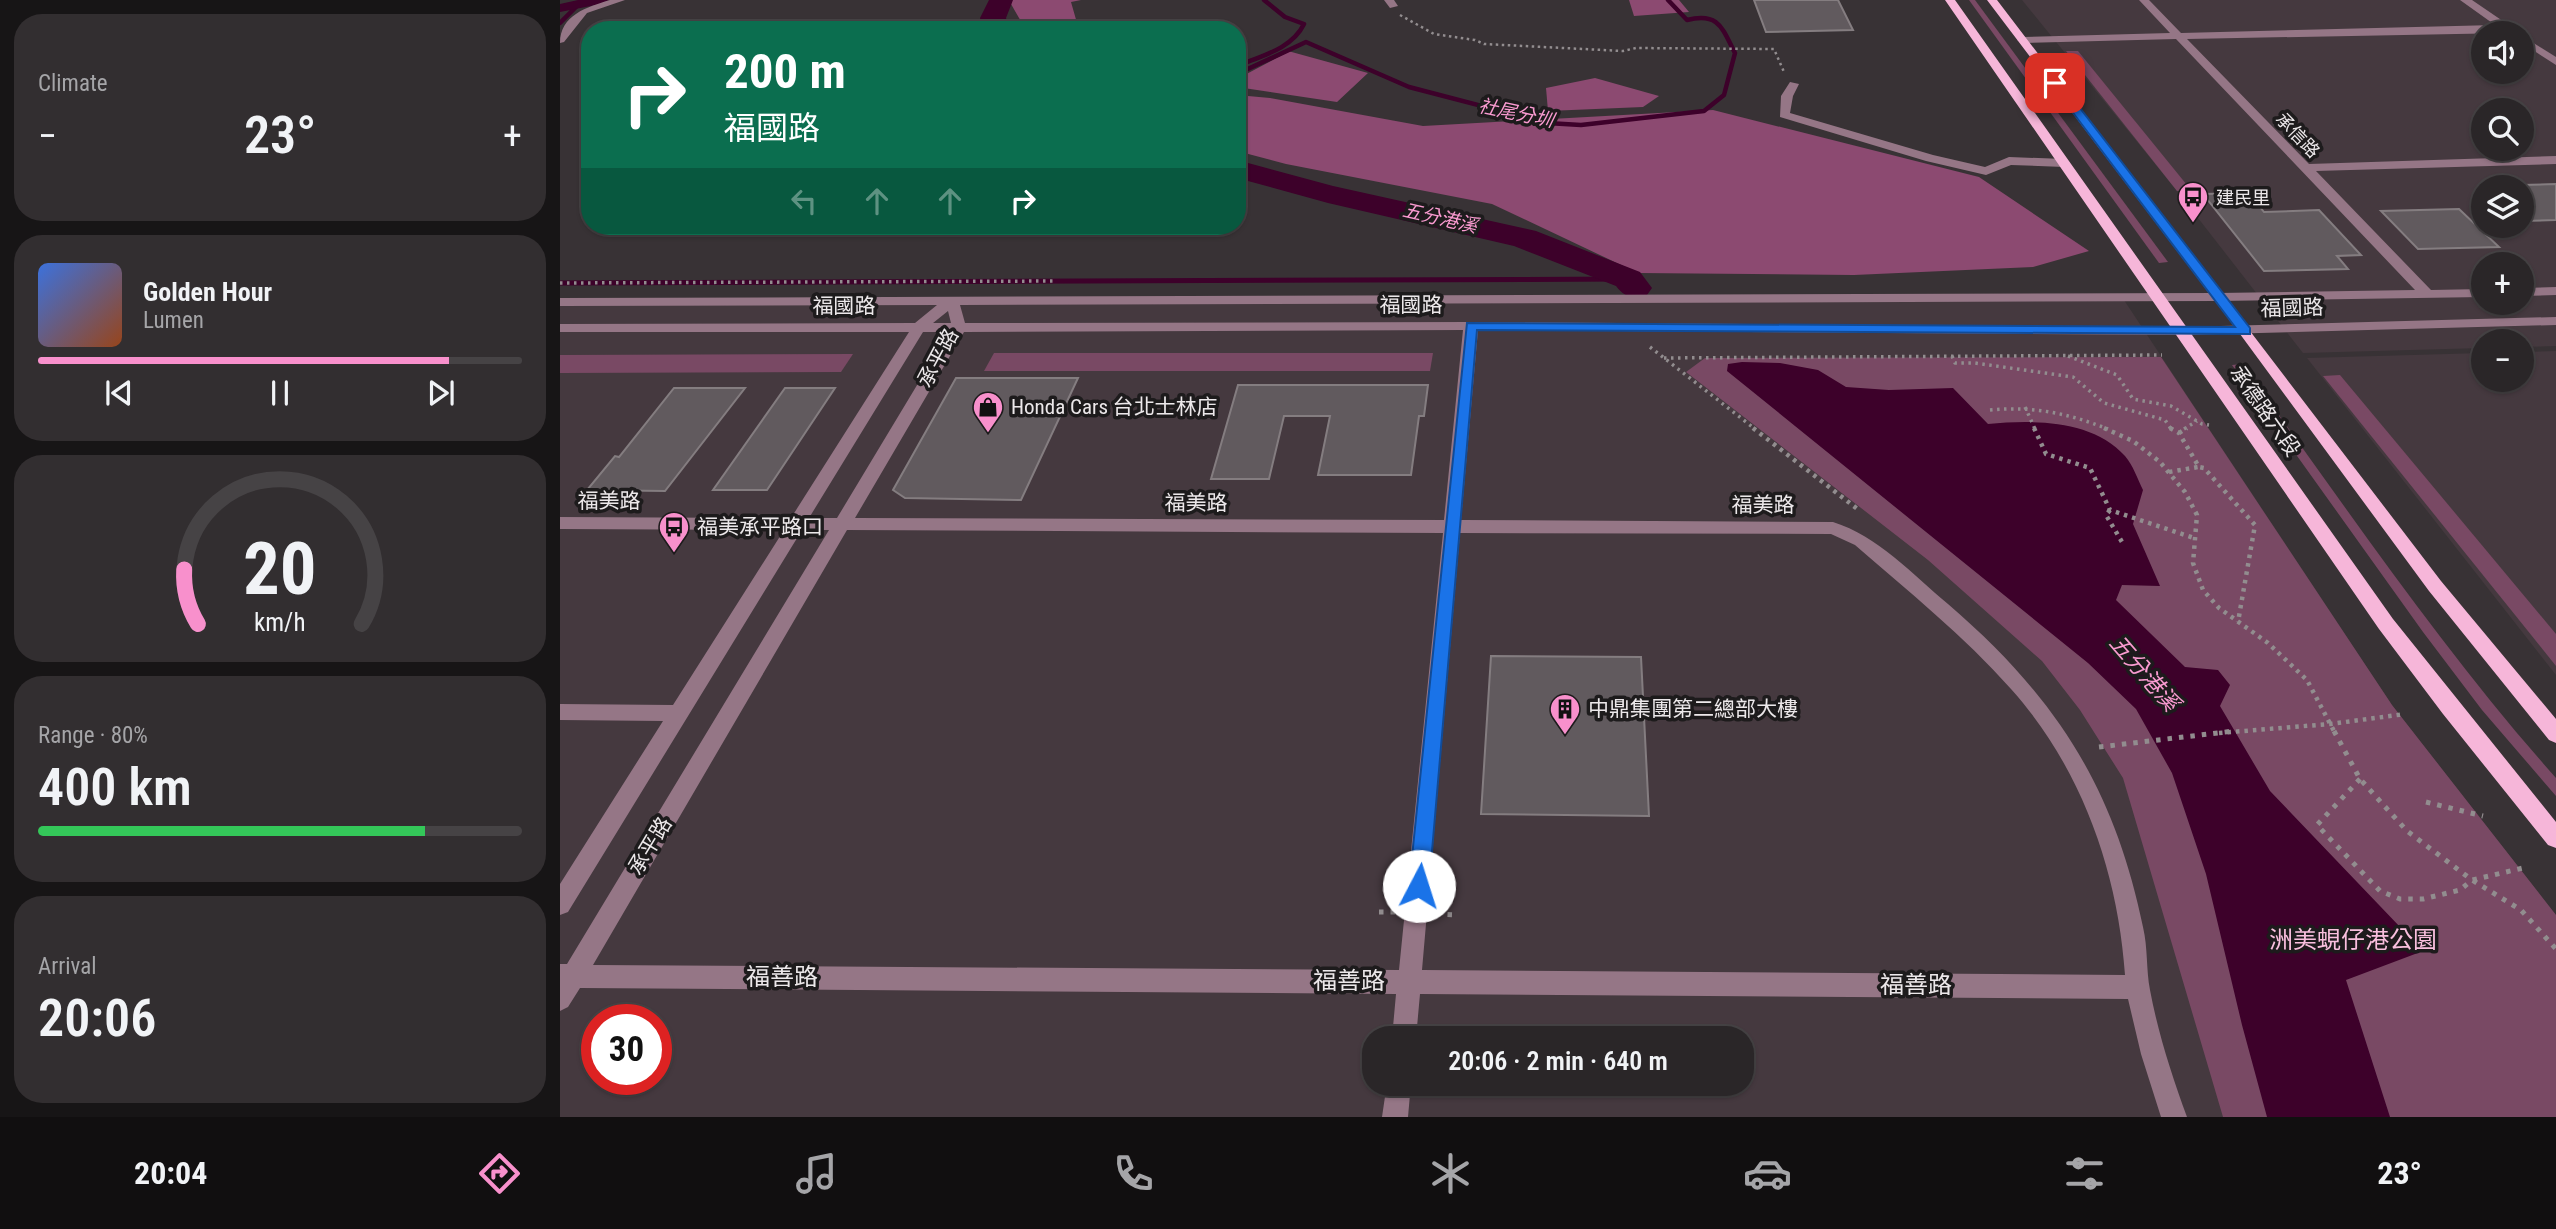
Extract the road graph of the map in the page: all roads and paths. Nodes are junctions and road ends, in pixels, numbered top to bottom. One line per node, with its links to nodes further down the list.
1 (620, 0): 8 (street)
2 (1950, 0): 17 (main road, 承德路六段)
3 (1992, 0): 12 (main road, 承德路六段)
4 (2144, 0): 10 (street, 承信路)
5 (2465, 0): 7 (street)
6 (1391, 3): 15 (path)
7 (2496, 21)
8 (564, 30): 11 (street)
9 (2471, 31): 10 (street)
10 (2178, 36): 12 (street); 18 (street, 承信路)
11 (560, 40)
12 (2022, 40): 26 (main road, 承德路六段)
13 (2534, 46): 14 (street)
14 (2556, 62)
15 (1794, 83): 17 (street)
16 (2556, 160): 18 (street)
17 (2064, 163): 25 (main road, 承德路六段)
18 (2305, 168): 24 (street, 承信路)
19 (1056, 281): 20 (path)
20 (560, 283)
21 (2556, 291): 22 (street)
22 (2534, 292)
23 (2471, 293): 24 (street, 福國路)
24 (2427, 294): 26 (street, 福國路)
25 (2158, 297): 26 (street, 福國路); 27 (street, 福國路); 34 (main road, 承德路六段)
26 (2217, 297): 35 (main road, 承德路六段)
27 (953, 300): 28 (street, 福國路); 31 (street, 承平路); 32 (street, 承平路)
28 (560, 302)
29 (2556, 321): 35 (street, 福國路)
30 (1471, 326): 32 (street, 福國路); 34 (street, 福國路); 53 (street)
31 (919, 327): 32 (street, 福國路); 33 (street, 福國路); 51 (street, 承平路)
32 (959, 327): 52 (street, 承平路)
33 (560, 328)
34 (2182, 331): 35 (street, 福國路); 66 (main road, 承德路六段)
35 (2245, 331): 61 (main road, 承德路六段)
36 (1650, 347): 40 (path)
37 (2162, 355): 39 (path)
38 (1952, 356): 39 (path); 40 (path); 45 (path)
39 (2068, 356): 43 (path)
40 (1664, 358): 49 (path)
41 (2025, 407): 42 (path); 47 (path); 48 (path)
42 (1990, 410)
43 (2197, 421): 44 (path); 45 (path)
44 (2209, 425)
45 (2179, 433): 46 (path)
46 (2199, 467): 47 (path); 56 (path)
47 (2168, 472): 54 (path)
48 (2110, 510): 54 (path); 55 (path)
49 (1860, 511)
50 (560, 523): 51 (street, 福美路)
51 (798, 525): 52 (street, 福美路); 58 (street, 承平路)
52 (841, 525): 53 (street, 福美路); 71 (street, 承平路)
53 (1452, 527): 72 (street); 73 (street, 福美路)
54 (2194, 538): 56 (path)
55 (2122, 542)
56 (2238, 622): 60 (path)
57 (560, 712): 58 (street)
58 (680, 713): 69 (street, 承平路)
59 (2405, 713): 60 (path)
60 (2330, 724): 62 (path); 63 (path)
61 (2556, 734)
62 (2099, 747)
63 (2360, 779): 68 (path); 68 (path)
64 (2426, 802): 65 (path)
65 (2483, 816)
66 (2556, 838)
67 (2523, 868): 68 (path)
68 (2472, 880): 70 (path)
69 (560, 904)
70 (2556, 949)
71 (567, 976): 72 (street, 福善路); 74 (street, 承平路)
72 (1411, 982): 73 (street, 福善路); 75 (street)
73 (2138, 987): 78 (street)
74 (560, 999)
75 (1406, 1026)
76 (1397, 1096): 77 (street)
77 (1395, 1117)
78 (2174, 1117)

